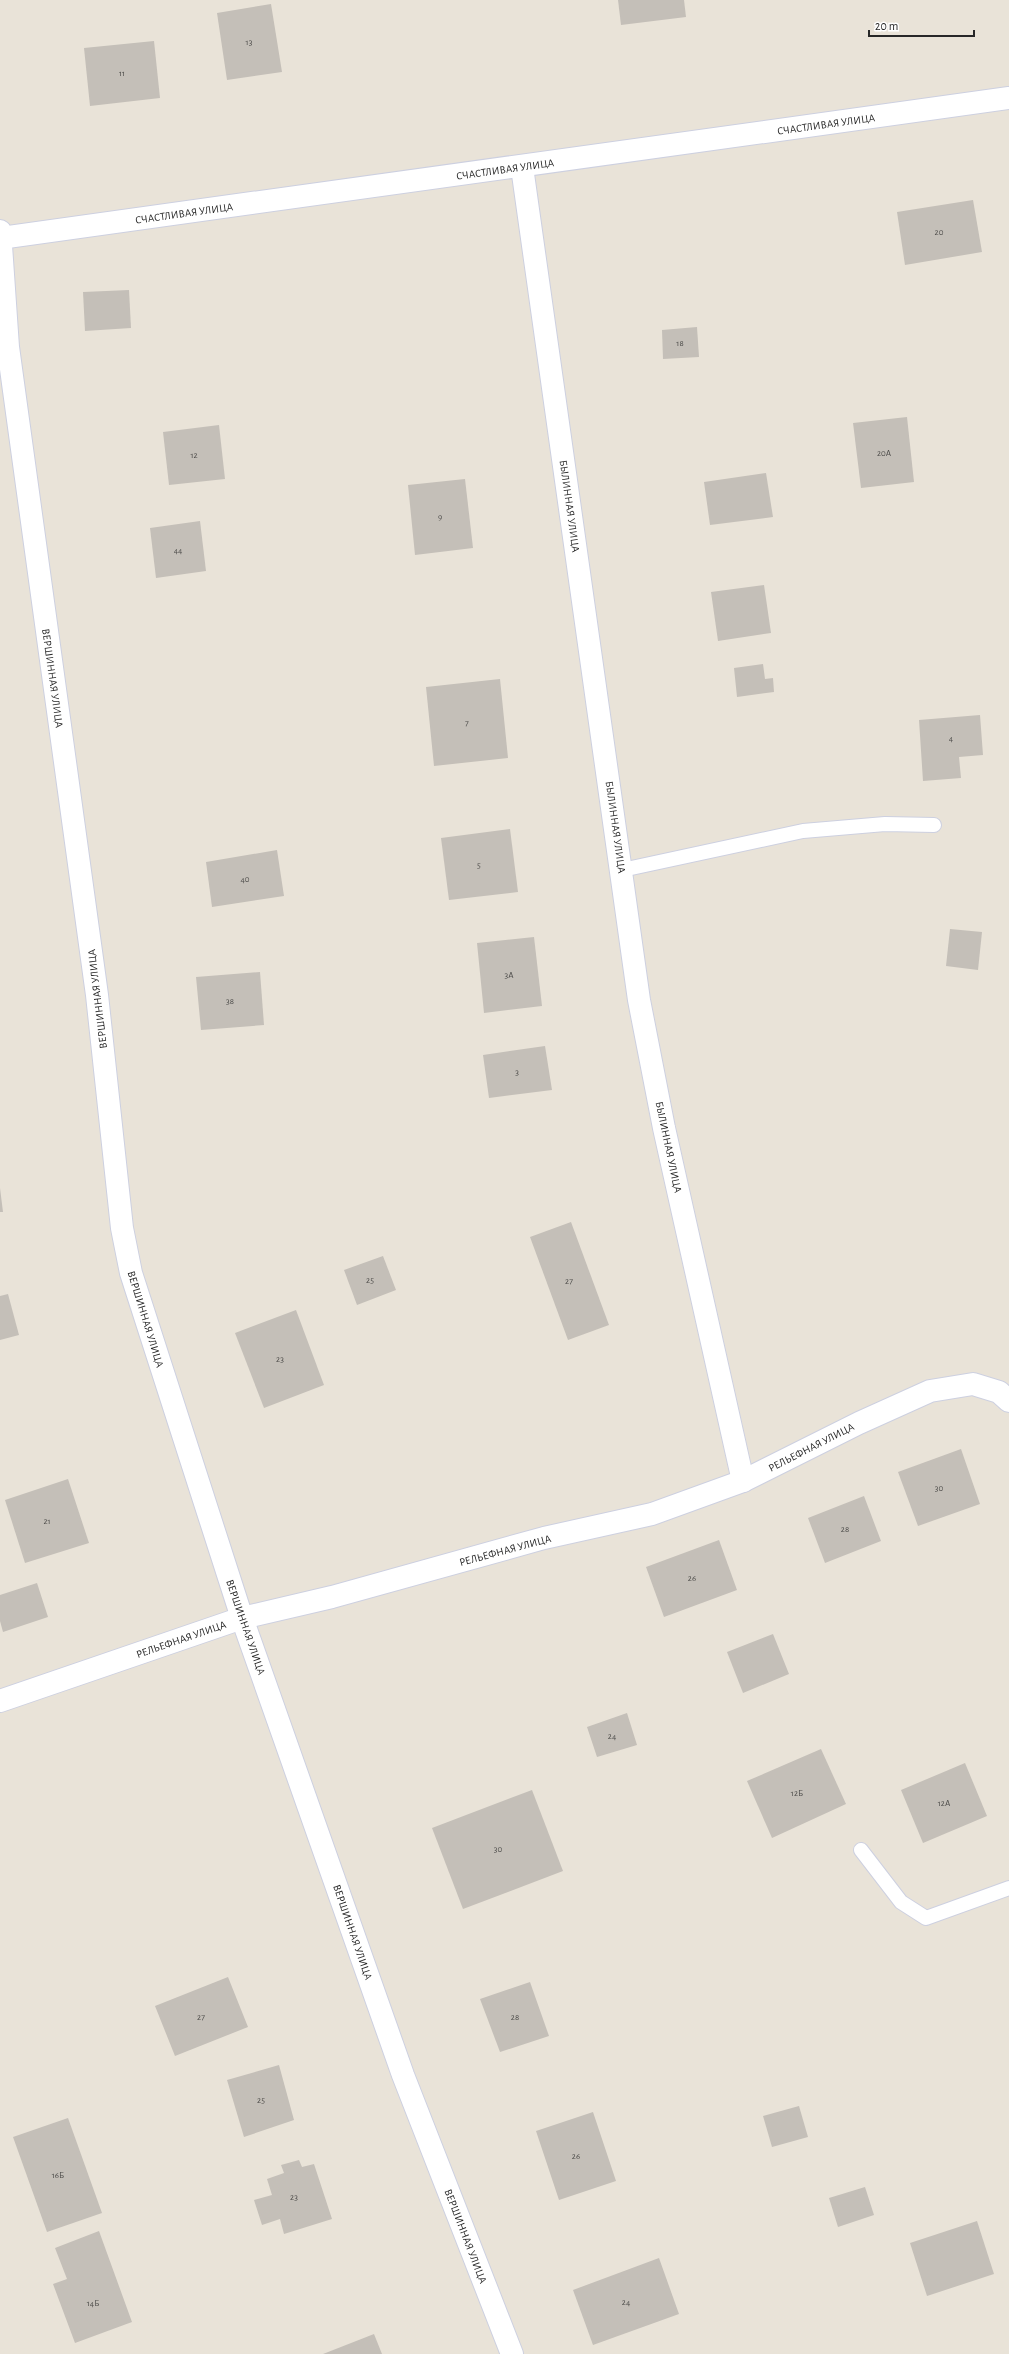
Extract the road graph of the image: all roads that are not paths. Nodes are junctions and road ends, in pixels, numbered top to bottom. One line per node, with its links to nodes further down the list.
1 (1009, 98): 2 (street, СЧАСТЛИВАЯ УЛИЦА)
2 (522, 167): 4 (street, СЧАСТЛИВАЯ УЛИЦА); 6 (street, БЫЛИННАЯ УЛИЦА)
3 (0, 231): 4 (street, ВЕРШИННАЯ УЛИЦА)
4 (0, 238): 9 (street, ВЕРШИННАЯ УЛИЦА)
5 (934, 825): 6 (lane)
6 (622, 870): 8 (street, БЫЛИННАЯ УЛИЦА)
7 (1004, 1397): 8 (street, РЕЛЬЕФНАЯ УЛИЦА)
8 (744, 1481): 9 (street, РЕЛЬЕФНАЯ УЛИЦА)
9 (242, 1618): 10 (street, РЕЛЬЕФНАЯ УЛИЦА); 13 (street, ВЕРШИННАЯ УЛИЦА)
10 (0, 1701)
11 (861, 1850): 12 (lane)
12 (1009, 1888)
13 (512, 2354)

